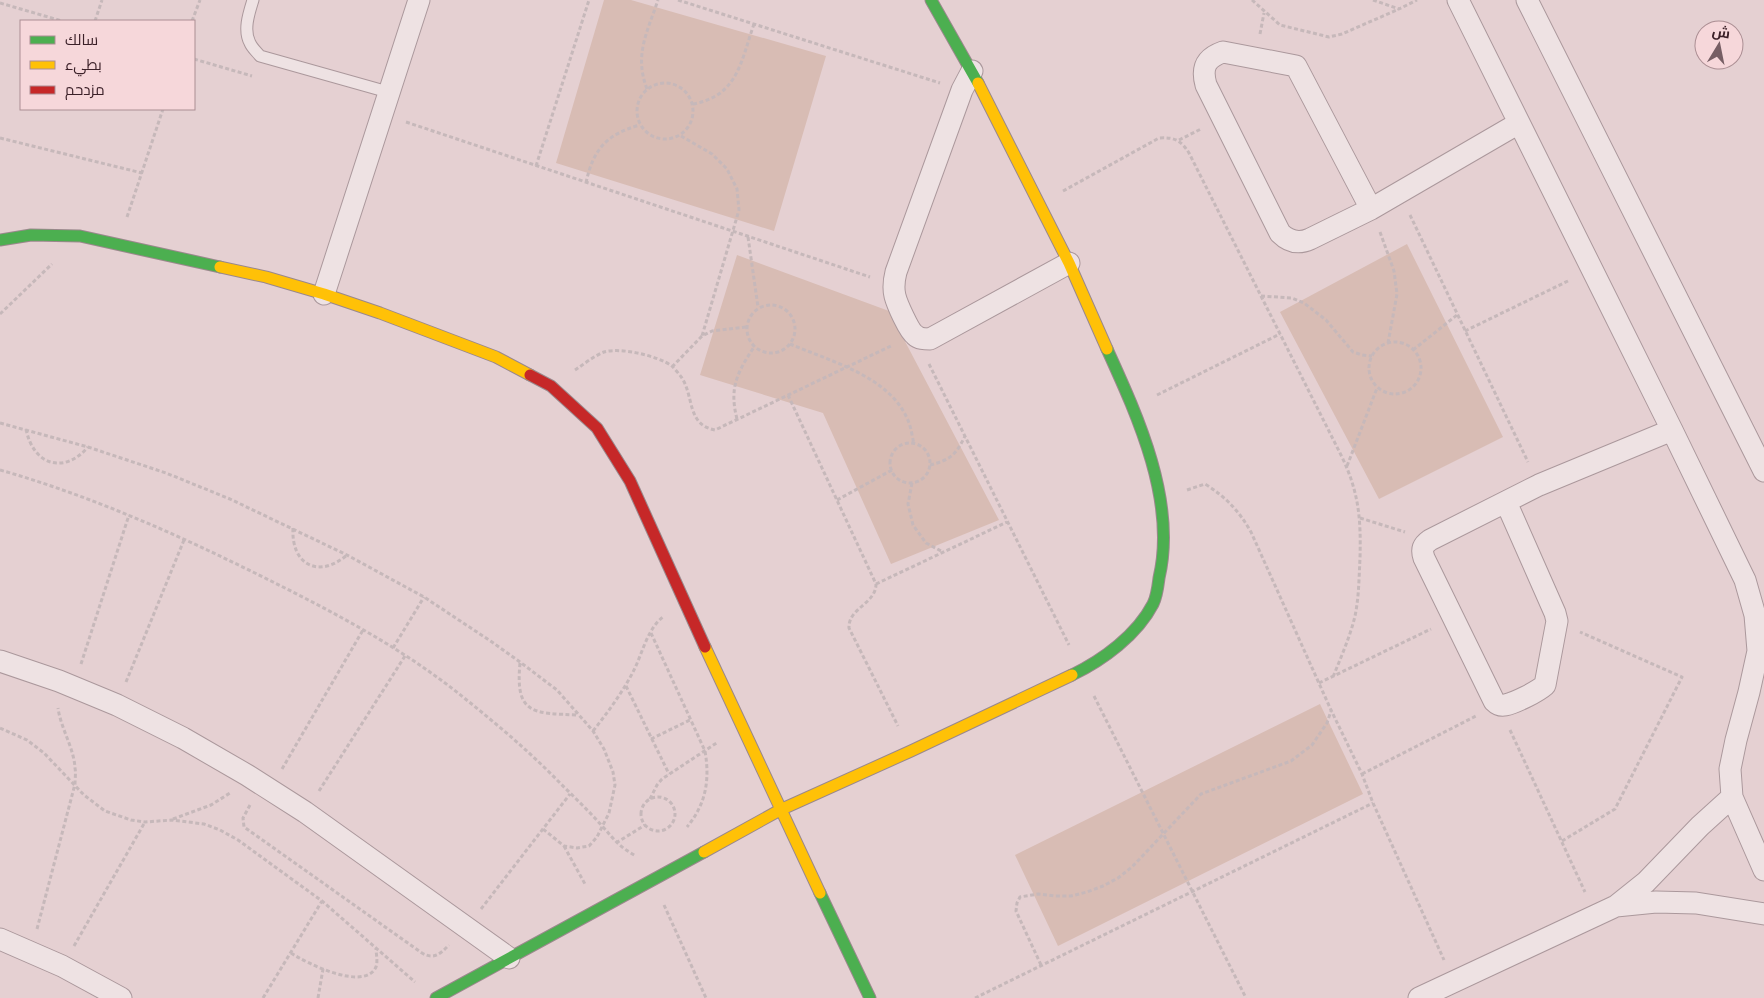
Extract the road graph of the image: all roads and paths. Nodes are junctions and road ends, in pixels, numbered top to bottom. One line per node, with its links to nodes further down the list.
1 (102, 0): 18 (path)
2 (200, 0): 19 (path)
3 (253, 0): 24 (lane)
4 (419, 0): 24 (street)
5 (589, 0): 32 (path)
6 (658, 0): 22 (path)
7 (678, 0): 14 (path)
8 (931, 0): 21 (street)
9 (1252, 0): 16 (path)
10 (1372, 0): 16 (path)
11 (1417, 0): 16 (path)
12 (1458, 0): 28 (street)
13 (1527, 0): 78 (street)
14 (684, 1): 20 (path)
15 (0, 3): 17 (path)
16 (1399, 9)
17 (59, 20)
18 (95, 20)
19 (192, 20)
20 (754, 24): 23 (path); 25 (path)
21 (972, 71): 23 (street); 36 (street)
22 (647, 89): 25 (path); 29 (path)
23 (962, 90): 46 (street)
24 (388, 92): 27 (street)
25 (693, 104): 30 (path)
26 (163, 110): 33 (path)
27 (382, 114): 32 (path); 45 (street)
28 (1519, 123): 35 (street); 44 (street)
29 (640, 124): 30 (path); 34 (path)
30 (680, 136): 38 (path)
31 (0, 138): 33 (path)
32 (536, 166): 34 (path)
33 (142, 173): 41 (path)
34 (586, 182): 38 (path)
35 (1399, 192): 37 (street); 50 (path)
36 (1040, 204): 43 (street); 47 (path)
37 (1371, 209): 37 (street); 56 (path)
38 (733, 232): 39 (path); 55 (path)
39 (748, 237): 46 (path); 48 (path)
40 (0, 240): 41 (street)
41 (118, 244): 45 (street)
42 (52, 263): 49 (path)
43 (1069, 263): 54 (street); 66 (street)
44 (1591, 270): 52 (path); 70 (street)
45 (324, 294): 63 (street)
46 (896, 296): 54 (street)
47 (1261, 296): 53 (path); 60 (path)
48 (758, 307): 51 (path); 57 (path)
49 (0, 314)
50 (1457, 315): 52 (path); 59 (path)
51 (746, 327): 55 (path); 58 (path)
52 (1465, 331): 80 (path)
53 (1280, 334): 66 (path); 75 (path)
54 (914, 335): 62 (path)
55 (702, 336): 61 (path)
56 (1388, 343): 59 (path); 60 (path)
57 (790, 344): 58 (path); 62 (path)
58 (754, 347): 67 (path)
59 (1413, 350): 64 (path)
60 (1372, 356): 64 (path)
61 (672, 367): 63 (path); 67 (path)
62 (846, 368): 65 (path); 72 (path)
63 (551, 386): 94 (street)
64 (1377, 388): 75 (path)
65 (788, 395): 67 (path); 82 (path)
66 (1133, 407): 81 (street)
67 (737, 419)
68 (0, 423): 69 (path)
69 (26, 429): 73 (path); 73 (path)
70 (1672, 430): 80 (street); 107 (street)
71 (965, 436): 74 (path)
72 (914, 444): 74 (path); 77 (path)
73 (88, 447): 87 (path)
74 (930, 465): 79 (path)
75 (1346, 466): 85 (path)
76 (0, 470): 84 (path)
77 (892, 470): 79 (path); 82 (path)
78 (1764, 471)
79 (912, 483): 90 (path)
80 (1539, 485): 83 (street)
81 (1160, 498): 105 (path); 118 (street)
82 (837, 500): 92 (path)
83 (1506, 502): 89 (street); 96 (street)
84 (130, 516): 88 (path); 104 (path)
85 (1360, 518): 89 (path); 103 (path)
86 (1007, 522): 90 (path)
87 (293, 528): 91 (path); 91 (path)
88 (184, 540): 97 (path); 109 (path)
89 (1430, 540): 95 (street)
90 (943, 553): 92 (path)
91 (347, 555): 93 (path)
92 (876, 584): 118 (path)
93 (424, 597): 99 (path); 102 (path)
94 (686, 606): 98 (path); 113 (street)
95 (1453, 618): 103 (path); 108 (street)
96 (1556, 621): 108 (street); 136 (path)
97 (362, 630): 99 (path); 123 (path)
98 (651, 632): 106 (path); 112 (path)
99 (393, 648): 100 (path)
100 (405, 656): 124 (path); 129 (path)
101 (0, 662): 104 (street)
102 (520, 662): 111 (path); 111 (path)
103 (1333, 677): 105 (path)
104 (66, 684): 109 (street); 122 (path)
105 (1319, 684): 110 (path)
106 (625, 685): 115 (path); 116 (path)
107 (1756, 685): 125 (street)
108 (1499, 705): 120 (path); 136 (path)
109 (117, 706): 121 (street)
110 (1331, 710): 120 (path); 155 (path)
111 (578, 715): 115 (path)
112 (690, 720): 116 (path); 117 (path)
113 (742, 727): 117 (path); 128 (street)
114 (0, 728): 122 (path)
115 (593, 730): 133 (path)
116 (652, 738): 119 (path)
117 (705, 751): 119 (path); 135 (path)
118 (911, 752): 128 (street)
119 (669, 774): 126 (path)
120 (1362, 774): 127 (path)
121 (241, 782): 123 (street); 130 (path); 149 (path)
122 (75, 784): 131 (path); 152 (path)
123 (271, 789): 129 (street)
124 (570, 794): 133 (path); 134 (path)
125 (1732, 796): 142 (street); 145 (street)
126 (650, 799): 132 (path); 132 (path)
127 (1373, 803): 155 (path); 158 (path)
128 (780, 810): 141 (street); 165 (street)
129 (305, 812): 149 (street)
130 (172, 820): 131 (path); 144 (path)
131 (145, 822): 156 (path)
132 (645, 825): 137 (path)
133 (602, 826): 137 (path); 138 (path)
134 (544, 829): 138 (path); 149 (path)
135 (682, 832)
136 (1562, 841): 148 (path)
137 (616, 843): 140 (path)
138 (564, 846): 146 (path)
139 (640, 852): 140 (path)
140 (632, 854): 141 (path)
141 (668, 870): 143 (street)
142 (1764, 870)
143 (652, 879): 146 (street); 164 (path)
144 (322, 901): 151 (path); 153 (path)
145 (1616, 906): 147 (street); 148 (street)
146 (595, 910): 154 (street)
147 (1764, 914)
148 (1596, 916): 158 (street)
149 (466, 928): 154 (street)
150 (0, 940): 152 (street)
151 (376, 948): 157 (path); 159 (path)
152 (31, 952): 156 (street)
153 (291, 953): 157 (path); 161 (path)
154 (509, 958): 163 (street)
155 (1042, 965): 166 (path)
156 (62, 966): 160 (street)
157 (323, 969): 162 (path)
158 (1454, 982): 167 (street)
159 (418, 985)
160 (121, 998)
161 (263, 998)
162 (318, 998)
163 (436, 998)
164 (706, 998)
165 (870, 998)
166 (975, 998)
167 (1419, 998)

